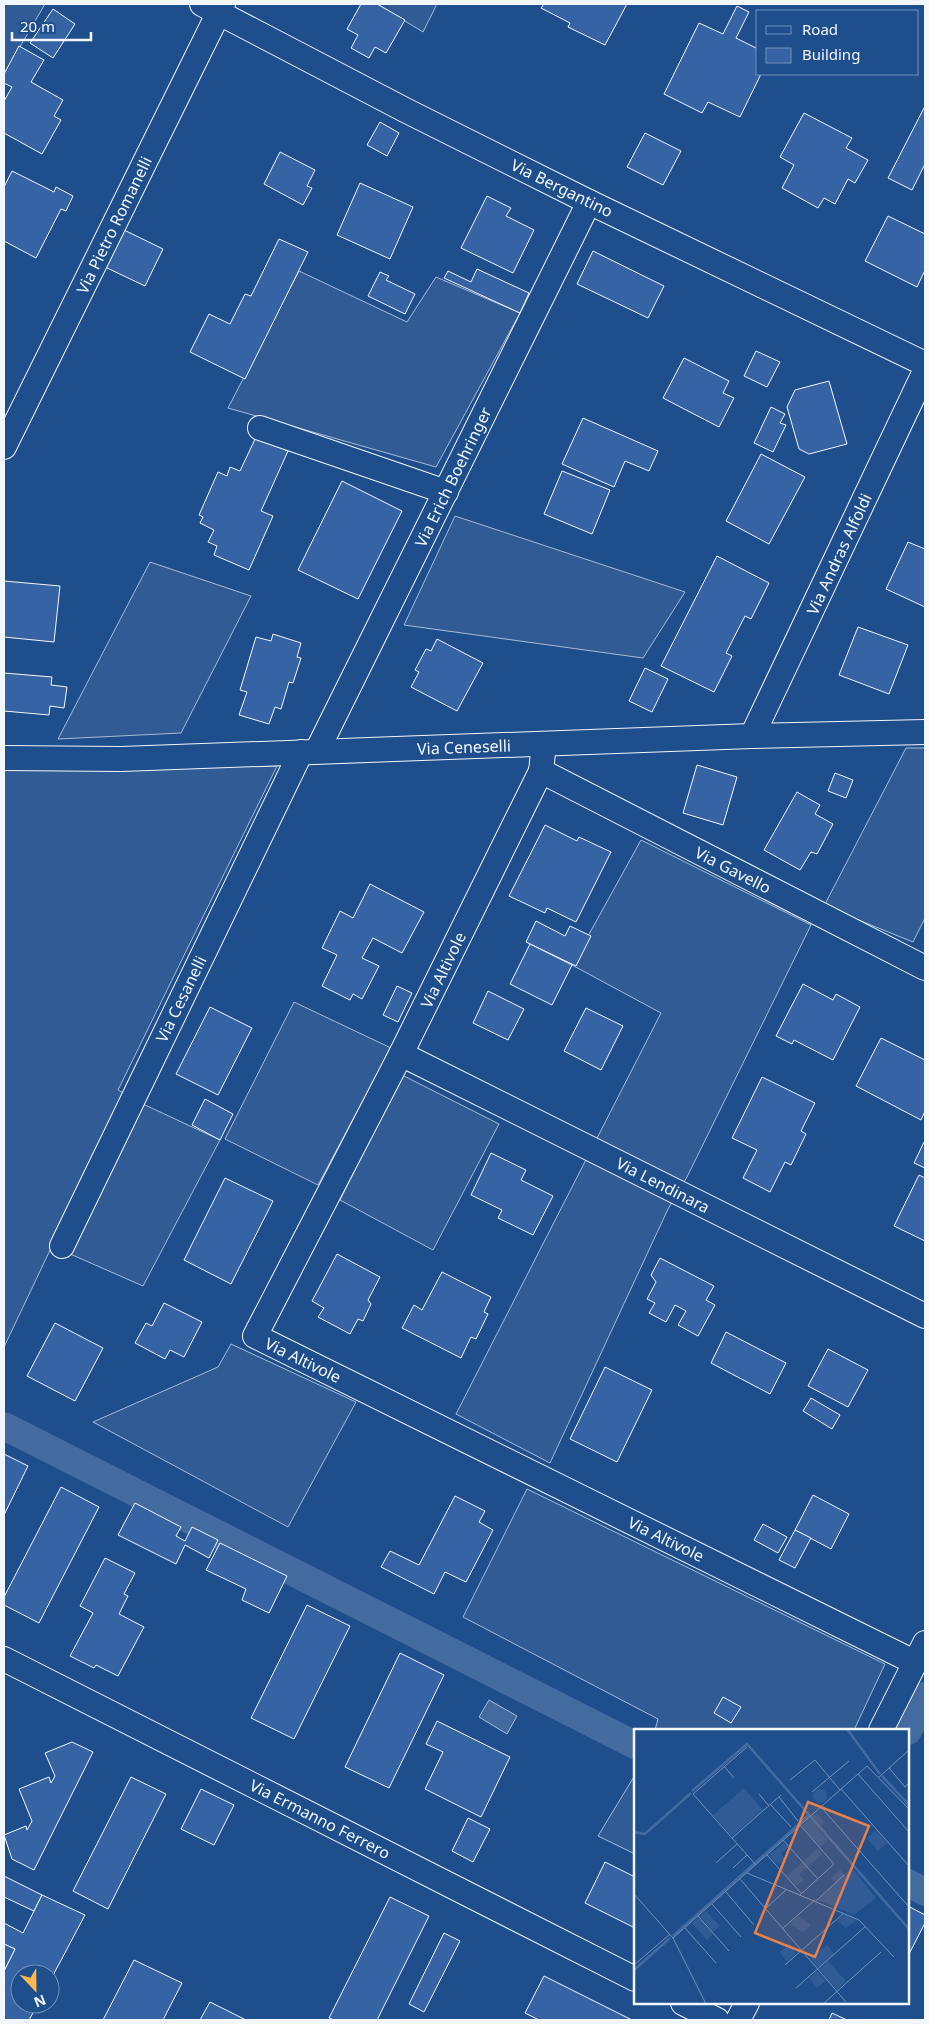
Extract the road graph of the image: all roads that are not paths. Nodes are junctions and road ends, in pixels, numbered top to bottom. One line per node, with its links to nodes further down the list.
1 (215, 7): 2 (street, Via Bergantino); 6 (street, Via Pietro Romanelli)
2 (589, 202): 3 (street, Via Bergantino); 7 (street, Via Erich Boehringer)
3 (925, 364)
4 (925, 371): 9 (street, Via Andras Alfoldi)
5 (260, 428): 7 (street)
6 (4, 447)
7 (446, 492): 11 (street, Via Erich Boehringer)
8 (925, 732): 9 (street, Via Ceneselli)
9 (752, 736): 10 (street, Via Ceneselli)
10 (544, 744): 11 (street, Via Ceneselli); 13 (street, Via Altivole)
11 (309, 752): 12 (street, Via Ceneselli); 16 (street, Via Cesanelli)
12 (4, 758)
13 (541, 771): 14 (street, Via Gavello); 15 (street, Via Altivole)
14 (925, 968)
15 (401, 1054): 17 (street, Via Lendinara); 18 (street, Via Altivole)
16 (62, 1246)
17 (925, 1316)
18 (921, 1653): 20 (street)
19 (4, 1658): 21 (street, Via Ermanno Ferrero)
20 (882, 1729)
21 (634, 1978)
22 (685, 2004): 24 (street)
23 (746, 2004): 25 (street)
24 (717, 2020)
25 (738, 2020)

